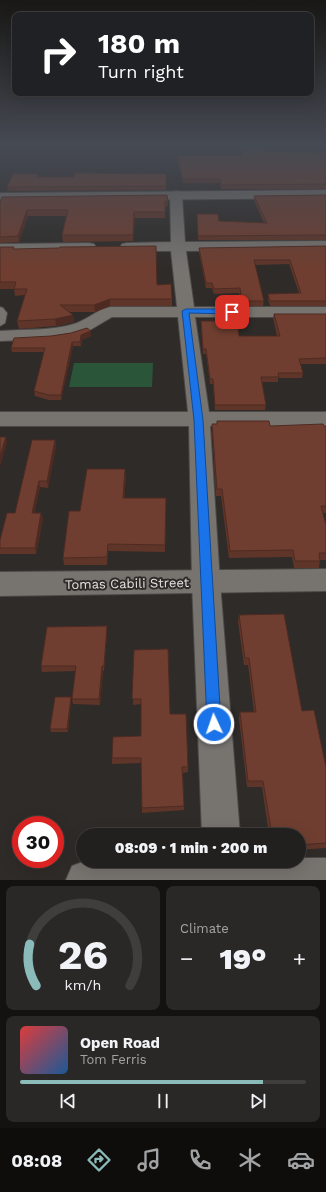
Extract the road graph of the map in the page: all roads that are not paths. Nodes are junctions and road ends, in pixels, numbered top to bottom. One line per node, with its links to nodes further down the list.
1 (326, 194): 2 (street)
2 (176, 195): 3 (street); 5 (street)
3 (0, 196)
4 (326, 245): 5 (street)
5 (178, 246): 7 (street); 10 (street)
6 (101, 247): 8 (street)
7 (116, 247)
8 (0, 248)
9 (0, 310): 12 (lane)
10 (186, 311): 11 (street); 13 (street); 16 (street)
11 (326, 312)
12 (0, 322)
13 (0, 336)
14 (0, 419): 16 (street)
15 (326, 419): 16 (street)
16 (199, 420): 18 (street)
17 (326, 580): 18 (street, Tomas Cabili Street)
18 (206, 582): 19 (street, Tomas Cabili Street); 20 (street)
19 (0, 584)
20 (221, 828)
21 (226, 870): 22 (street); 23 (street)
22 (326, 877)
23 (86, 880)

